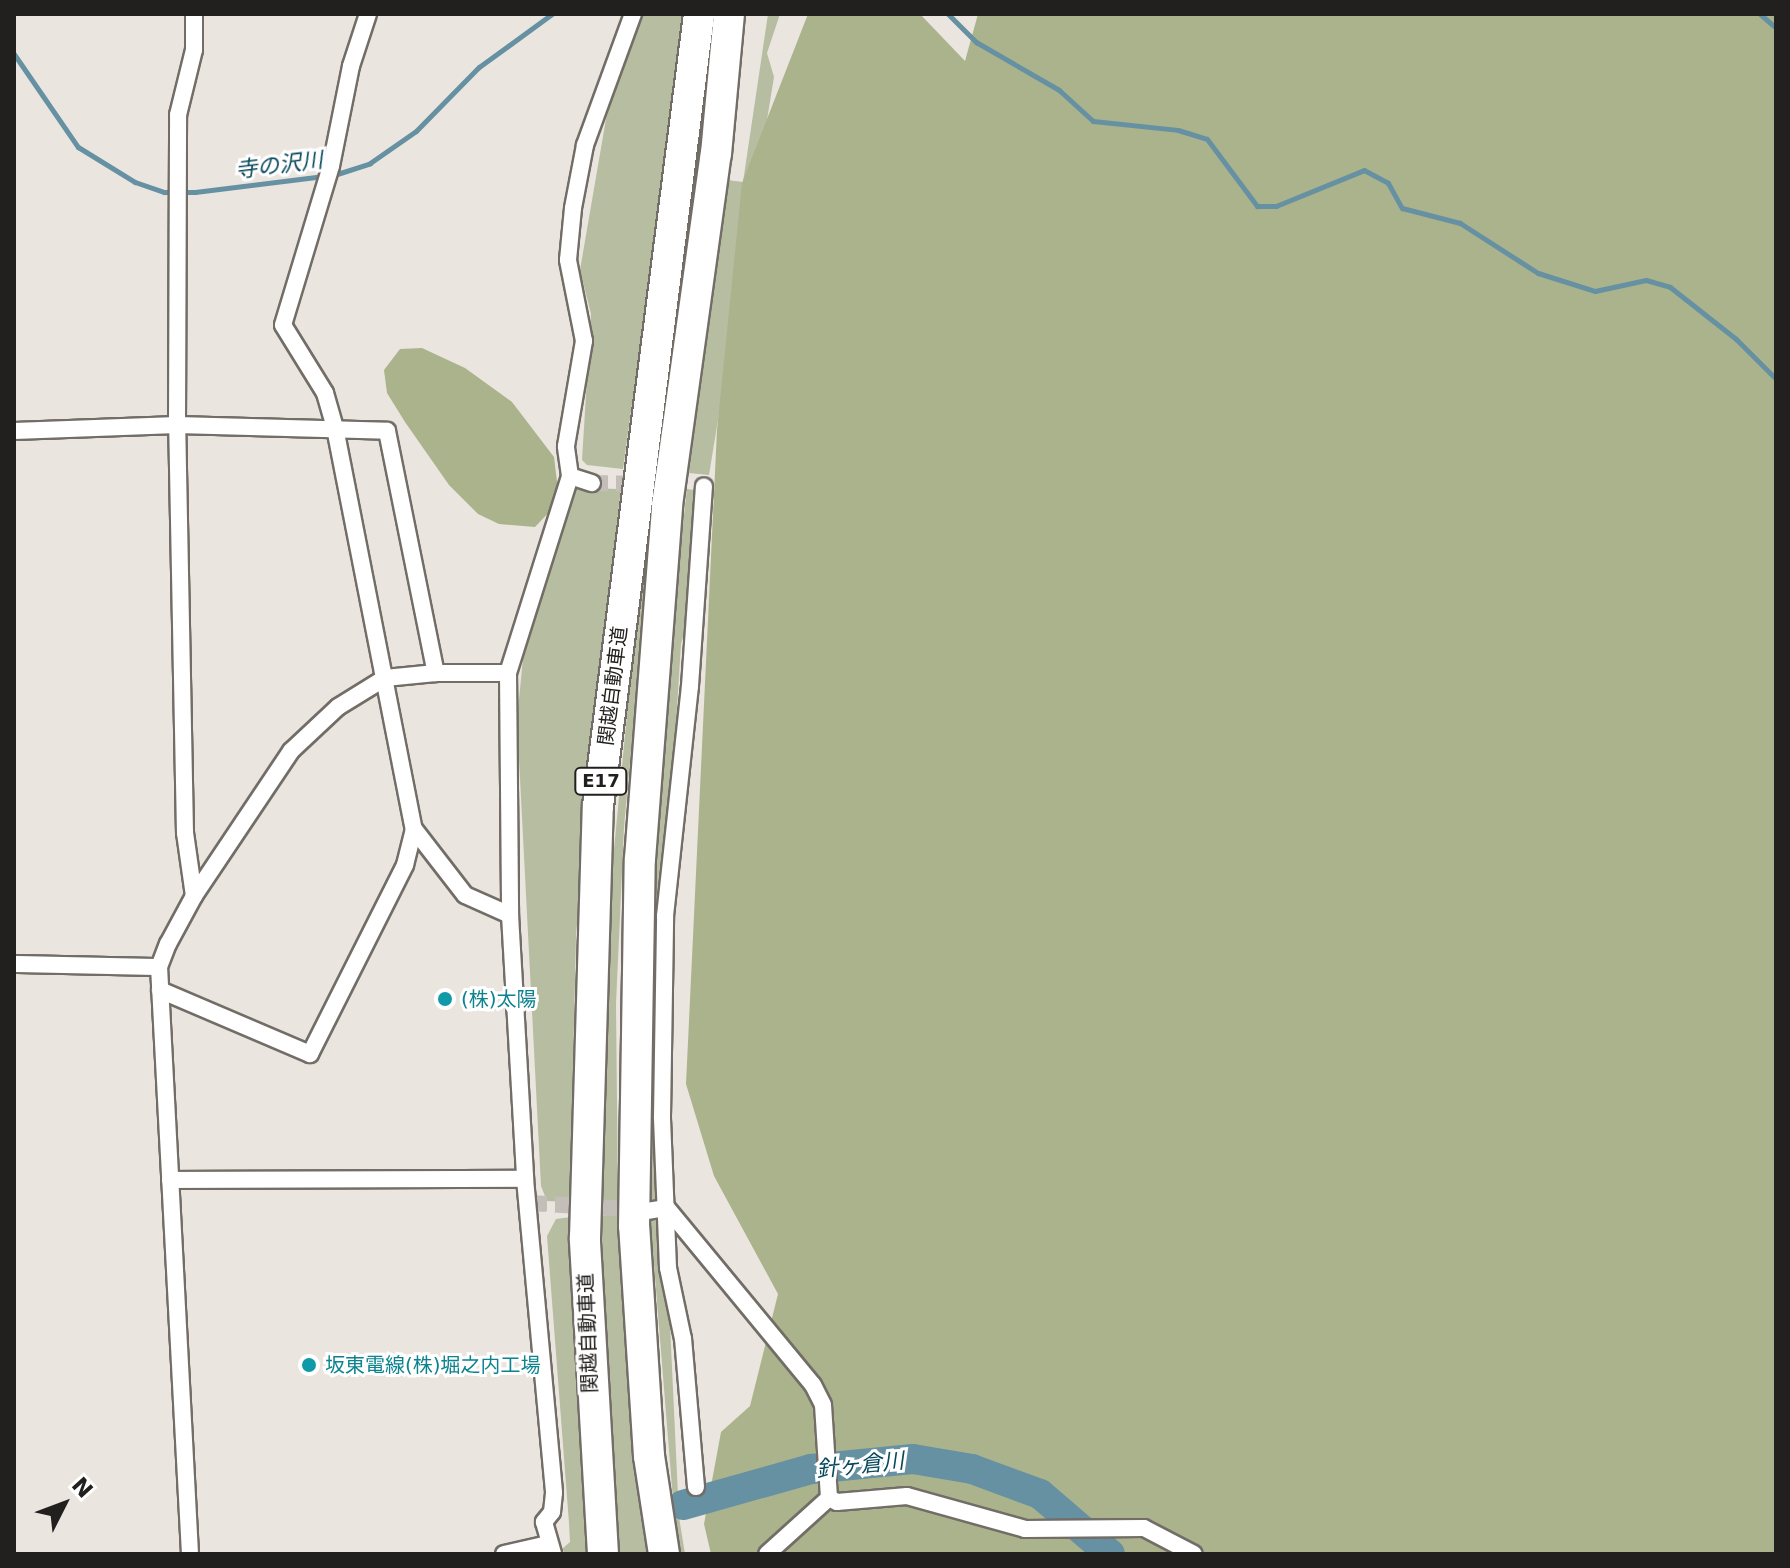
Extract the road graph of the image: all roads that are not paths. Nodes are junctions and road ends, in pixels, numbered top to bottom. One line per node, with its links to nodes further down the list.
1 (194, 14): 6 (street)
2 (368, 14): 7 (street)
3 (633, 14): 9 (street)
4 (699, 14): 30 (highway, 関越自動車道 / E17)
5 (729, 14): 31 (highway, 関越自動車道 / E17)
6 (177, 425): 7 (street); 8 (street); 16 (street)
7 (335, 428): 12 (street); 14 (street)
8 (14, 431)
9 (570, 476): 10 (street); 13 (street)
10 (592, 483)
11 (704, 486): 23 (street)
12 (436, 673): 13 (street); 14 (street)
13 (508, 673): 17 (street)
14 (385, 678): 15 (street); 16 (street)
15 (414, 829): 17 (street); 20 (street)
16 (194, 896): 19 (street)
17 (510, 915): 21 (street)
18 (14, 964): 19 (street)
19 (159, 967): 20 (street)
20 (160, 990): 22 (street)
21 (525, 1179): 22 (street); 27 (street)
22 (170, 1180): 28 (street)
23 (667, 1208): 24 (street); 25 (street); 26 (street)
24 (647, 1211)
25 (696, 1487)
26 (829, 1498): 32 (street); 33 (street)
27 (551, 1549): 29 (street)
28 (190, 1554)
29 (504, 1554)
30 (603, 1554)
31 (664, 1554)
32 (767, 1554)
33 (1194, 1554)

